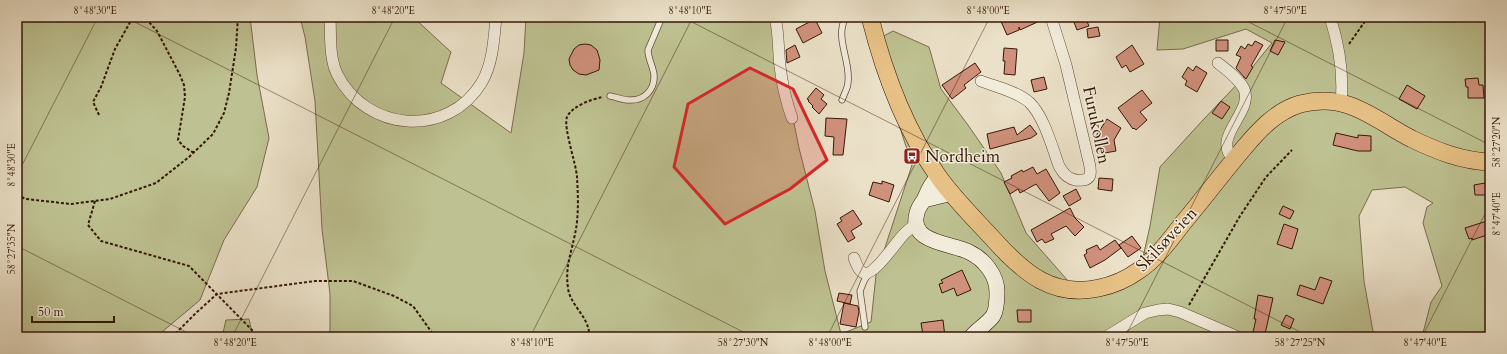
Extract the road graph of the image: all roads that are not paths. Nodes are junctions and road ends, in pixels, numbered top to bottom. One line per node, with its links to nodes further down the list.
1 (330, 17): 2 (street)
2 (496, 17)
3 (662, 17): 11 (lane)
4 (775, 17): 14 (street)
5 (846, 17): 12 (lane)
6 (870, 17): 17 (main road, Skilsøveien)
7 (1051, 17): 10 (street, Furukollen)
8 (1330, 17): 13 (street)
9 (1218, 63): 15 (street)
10 (981, 80)
11 (610, 96)
12 (842, 100)
13 (1341, 103): 15 (main road, Skilsøveien); 16 (main road, Skilsøveien)
14 (792, 118)
15 (1234, 160): 18 (main road, Skilsøveien)
16 (1490, 162)
17 (938, 176): 18 (main road, Skilsøveien); 19 (main road)
18 (952, 194): 19 (main road)
19 (924, 200): 20 (main road)
20 (916, 224): 22 (street); 24 (main road)
21 (854, 258): 22 (street)
22 (869, 273): 23 (lane)
23 (865, 326)
24 (971, 337)
25 (1106, 337): 26 (street)
26 (1238, 337)

